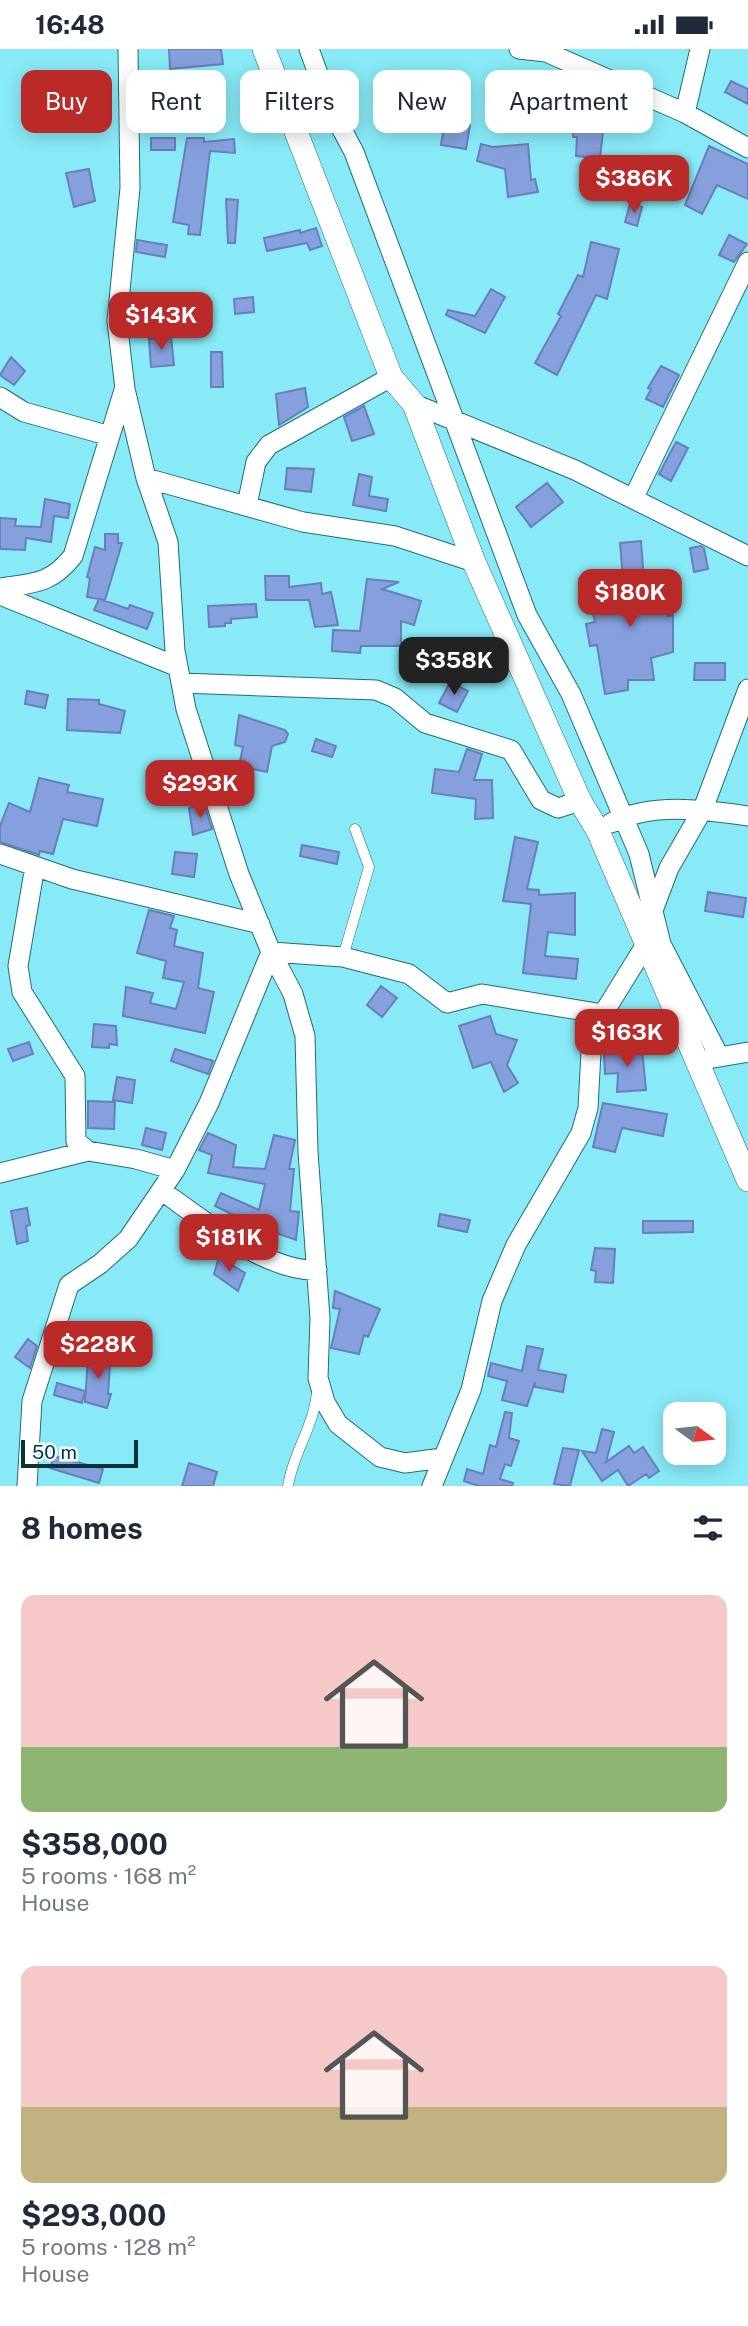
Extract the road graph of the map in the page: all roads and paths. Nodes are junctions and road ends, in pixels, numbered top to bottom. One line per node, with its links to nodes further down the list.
1 (128, 49): 11 (street)
2 (264, 49): 10 (street)
3 (309, 49): 14 (street)
4 (519, 49): 6 (street)
5 (700, 49): 7 (street)
6 (546, 50): 7 (street)
7 (685, 113): 8 (street)
8 (748, 148)
9 (748, 262): 17 (street)
10 (391, 377): 13 (street); 18 (street)
11 (125, 389): 15 (street); 16 (street)
12 (0, 397): 15 (street)
13 (414, 404): 14 (street); 20 (street)
14 (455, 421): 17 (street); 28 (street)
15 (110, 436): 21 (street)
16 (146, 478): 18 (street); 23 (street)
17 (633, 499): 19 (street)
18 (247, 505): 20 (street)
19 (748, 555)
20 (474, 562): 25 (street)
21 (0, 588)
22 (0, 595): 23 (street)
23 (180, 675): 25 (street); 34 (street)
24 (748, 689): 26 (street)
25 (580, 801): 30 (street)
26 (703, 809): 27 (street); 28 (street); 33 (street)
27 (748, 816)
28 (622, 818): 30 (street); 33 (street)
29 (355, 829): 37 (lane)
30 (598, 831): 35 (street)
31 (0, 854): 32 (street)
32 (35, 866): 34 (street); 42 (street)
33 (652, 913): 35 (street); 40 (street)
34 (260, 924): 36 (street)
35 (645, 946): 38 (street); 41 (street)
36 (271, 951): 37 (street); 43 (street); 47 (street)
37 (343, 957): 38 (street)
38 (603, 1014): 49 (street)
39 (748, 1052): 40 (street)
40 (719, 1056): 41 (street)
41 (695, 1061): 45 (street)
42 (88, 1150): 43 (street); 44 (street)
43 (175, 1170): 46 (street)
44 (0, 1173)
45 (748, 1180)
46 (162, 1191): 47 (street); 50 (street)
47 (317, 1270): 48 (street)
48 (318, 1378): 49 (street); 51 (lane)
49 (442, 1458): 52 (street)
50 (27, 1486)
51 (288, 1486)
52 (432, 1486)

